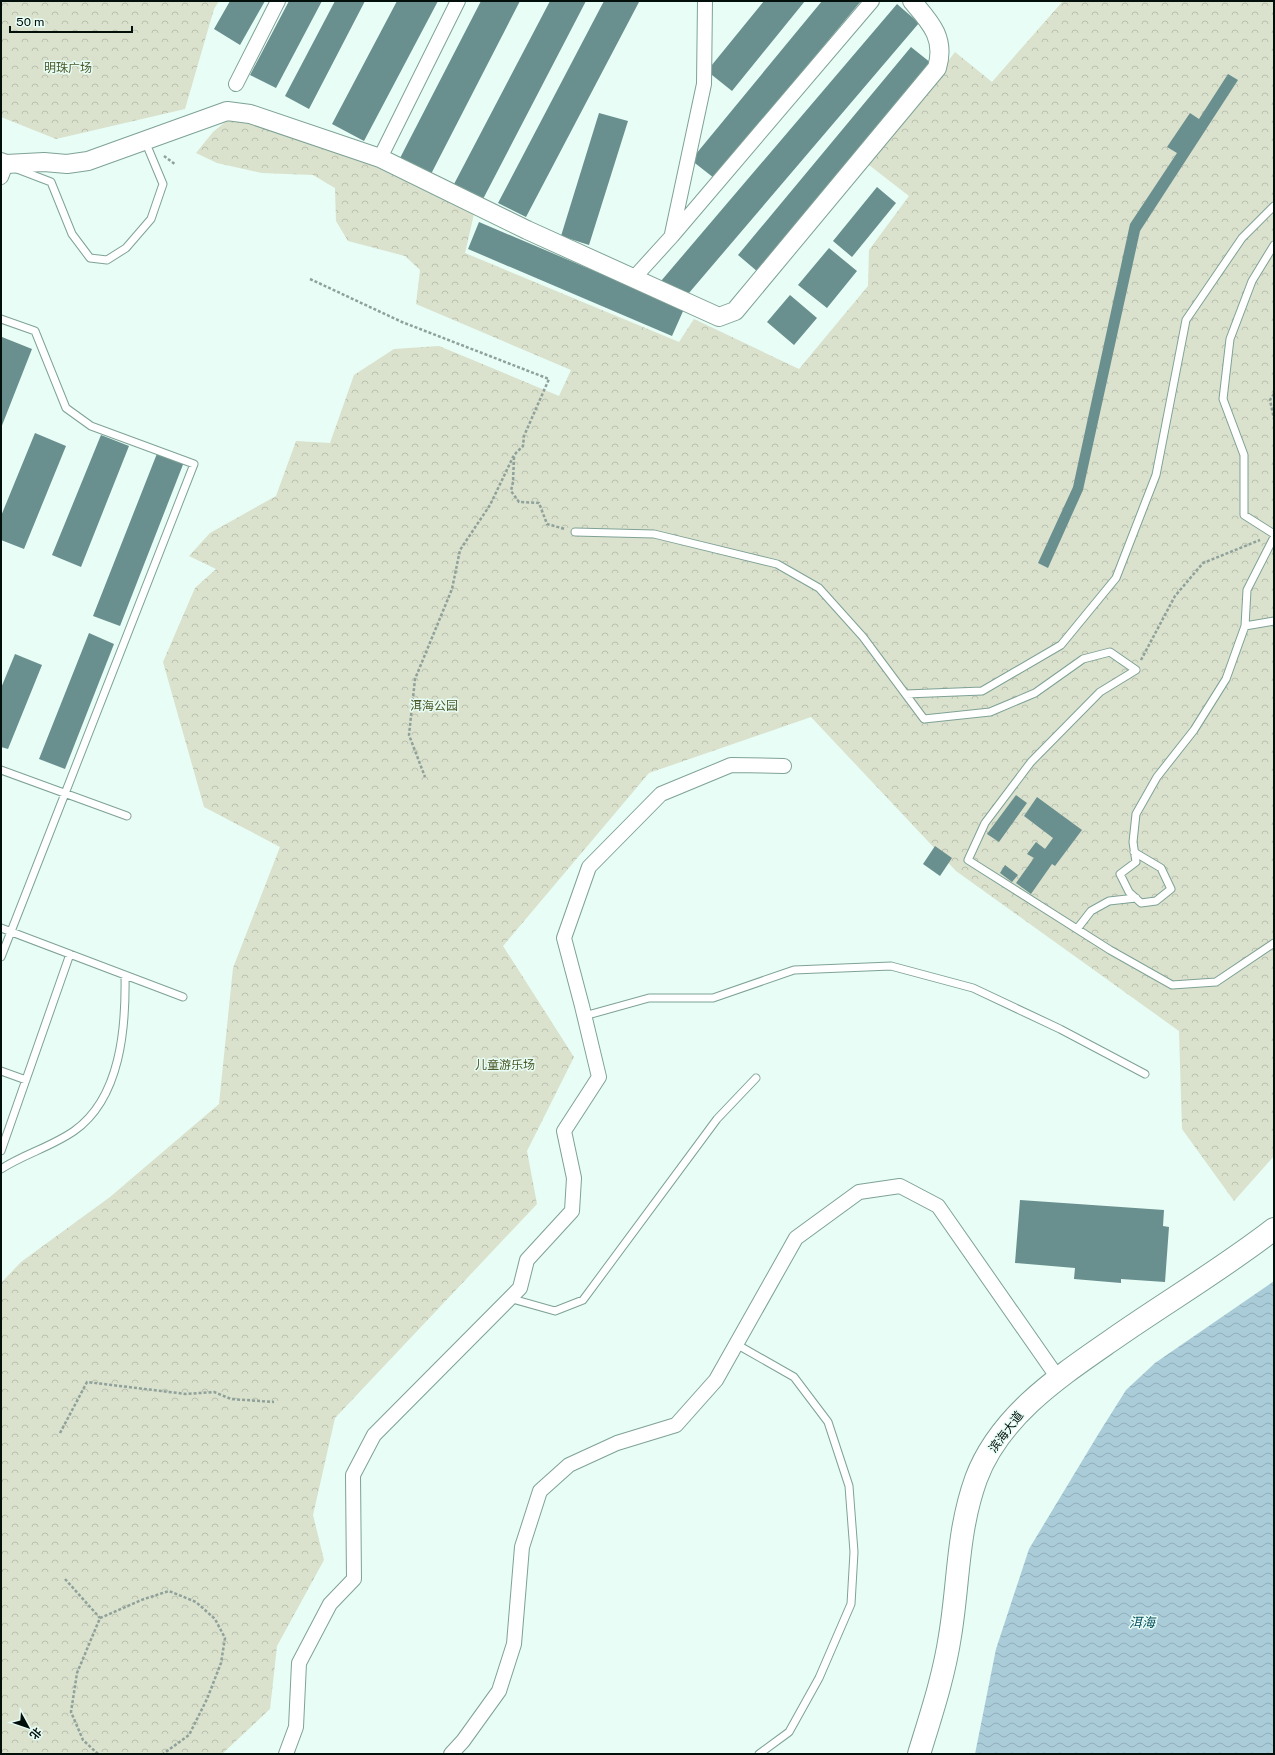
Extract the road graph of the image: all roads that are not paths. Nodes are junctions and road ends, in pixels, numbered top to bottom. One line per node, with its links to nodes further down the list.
1 (278, 1): 6 (street)
2 (458, 1): 8 (street)
3 (705, 1): 11 (street)
4 (872, 1): 11 (street)
5 (912, 1): 13 (street)
6 (236, 84)
7 (145, 139): 8 (street); 9 (street); 9 (lane)
8 (380, 158): 13 (street)
9 (3, 168)
10 (1274, 206): 19 (lane)
11 (672, 236): 13 (street)
12 (1274, 245): 16 (lane)
13 (633, 279)
14 (1, 319): 22 (lane)
15 (576, 532): 19 (lane)
16 (1272, 536): 18 (lane)
17 (1274, 621): 18 (lane)
18 (1245, 626): 24 (lane)
19 (906, 694): 27 (lane)
20 (784, 766): 34 (street)
21 (1, 770): 22 (lane)
22 (65, 794): 23 (lane); 28 (lane)
23 (127, 816)
24 (1134, 852): 25 (lane); 25 (lane)
25 (1136, 898): 27 (lane)
26 (1, 928): 28 (lane)
27 (1077, 929): 29 (lane)
28 (11, 932): 30 (lane); 31 (lane)
29 (1274, 943)
30 (70, 954): 32 (lane); 38 (lane)
31 (1, 958)
32 (125, 975): 33 (lane); 40 (lane)
33 (183, 997)
34 (584, 1016): 36 (lane); 42 (street)
35 (1, 1071): 38 (lane)
36 (1144, 1074)
37 (756, 1078): 42 (lane)
38 (26, 1080): 39 (lane)
39 (1, 1151)
40 (1, 1169)
41 (1274, 1229): 44 (main road, 滨海大道)
42 (509, 1298): 45 (street)
43 (736, 1344): 44 (street); 46 (street); 47 (lane)
44 (1058, 1378): 48 (main road, 滨海大道)
45 (286, 1754)
46 (450, 1754)
47 (759, 1754)
48 (919, 1754)

